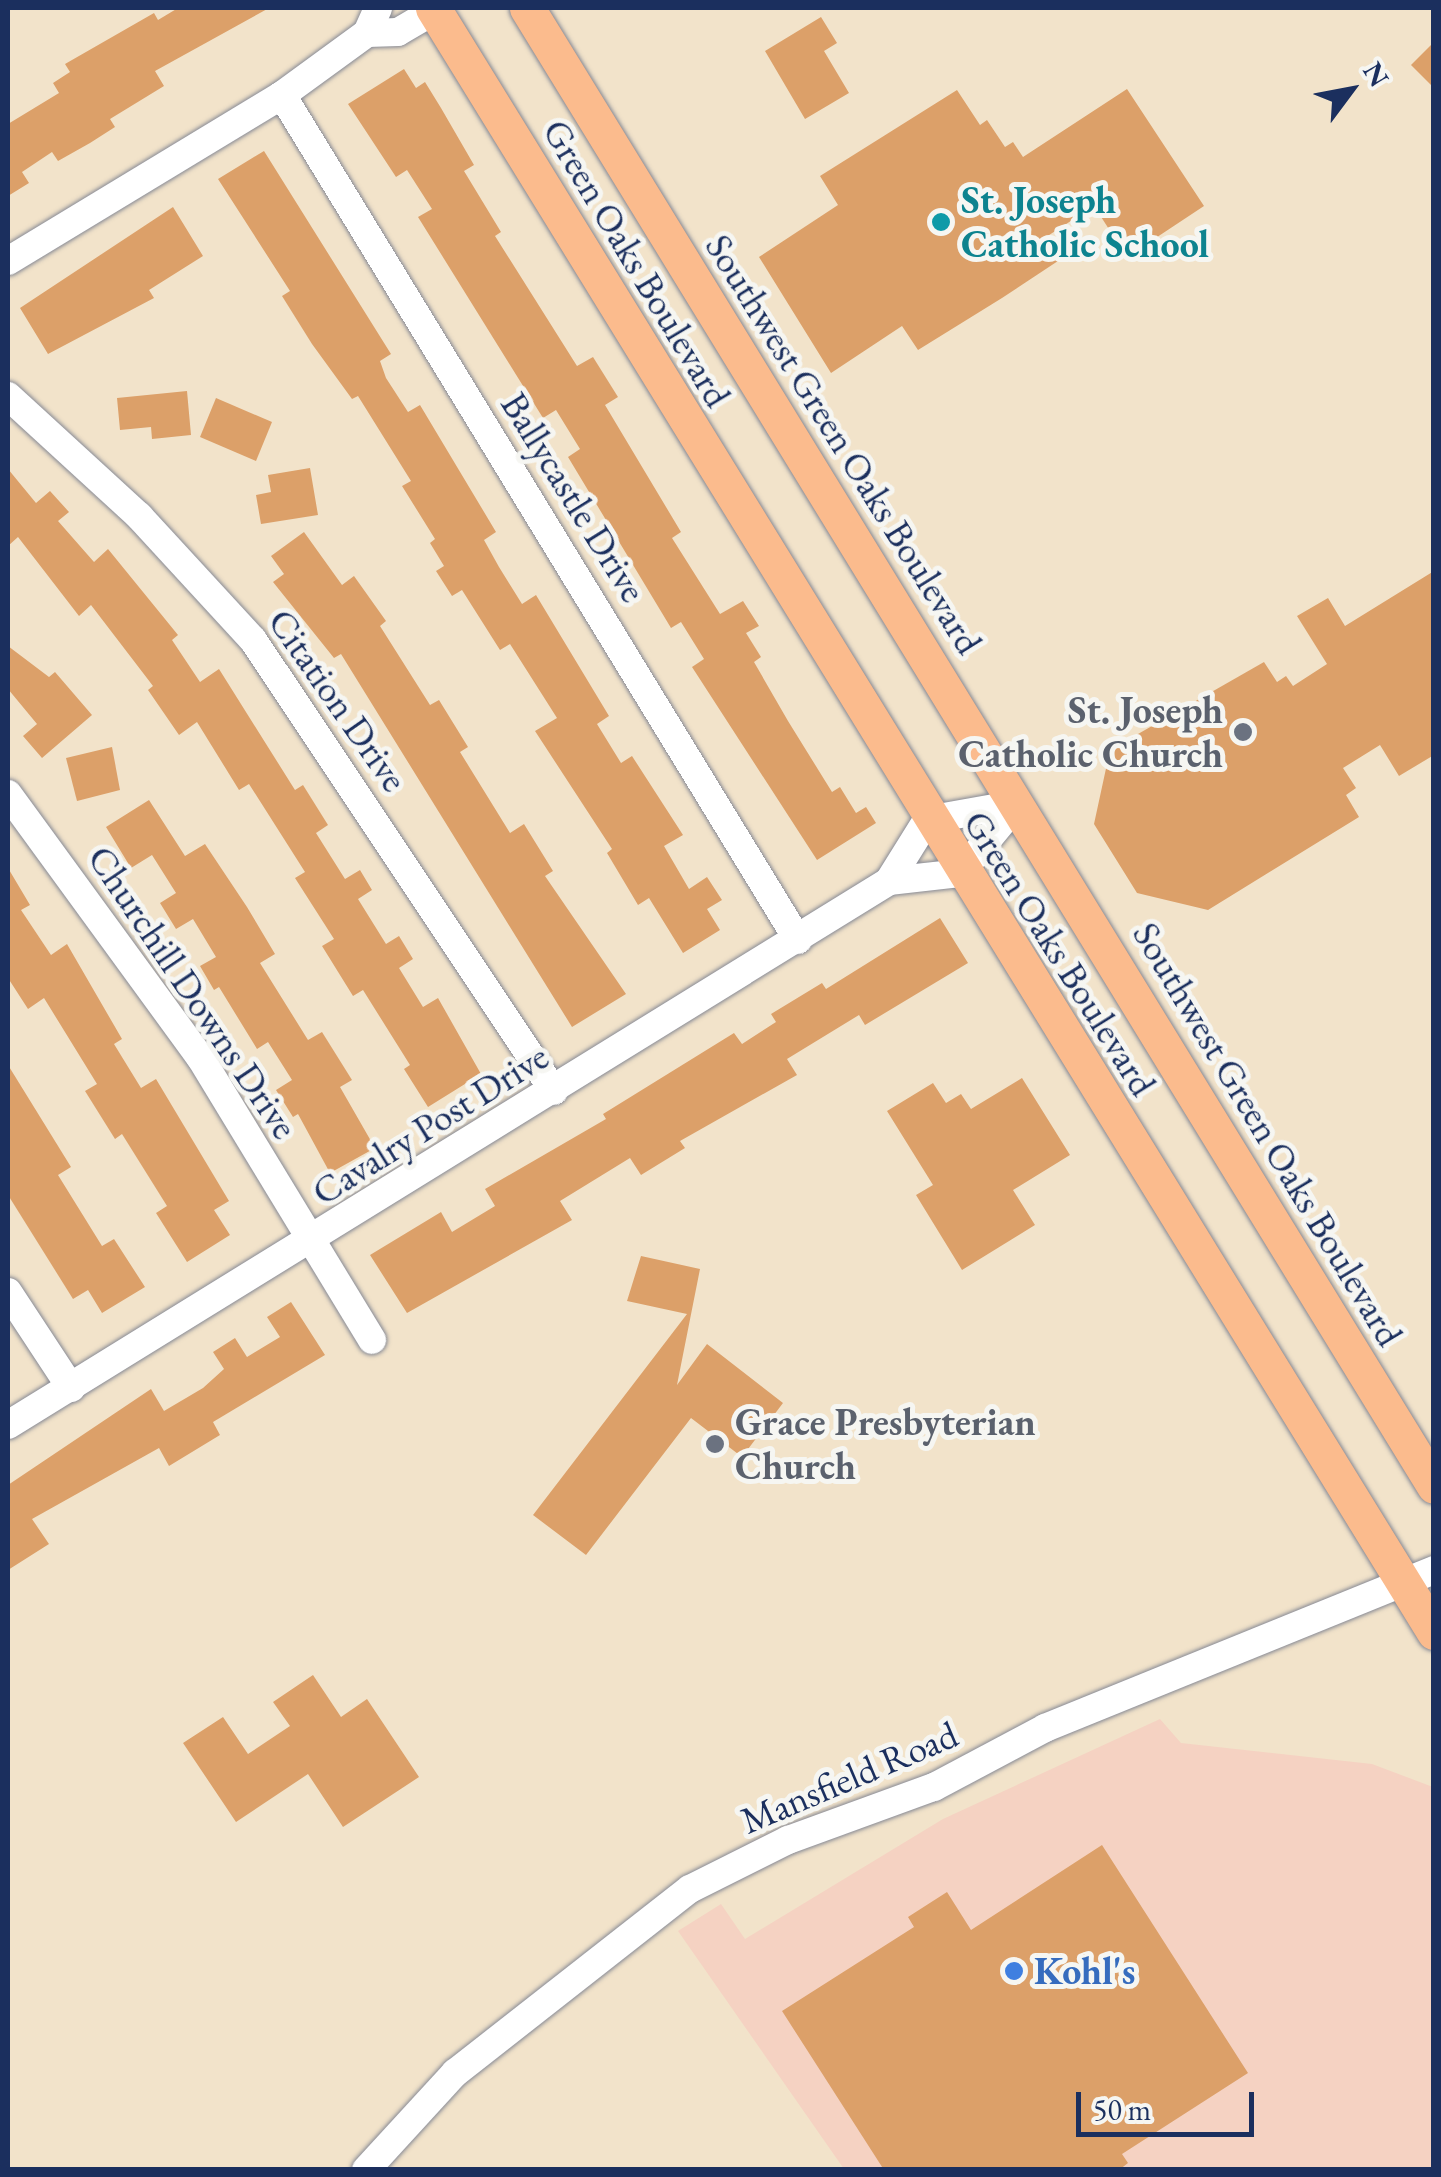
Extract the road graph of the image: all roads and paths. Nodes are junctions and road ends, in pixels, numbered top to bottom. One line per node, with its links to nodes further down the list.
1 (435, 8): 3 (street); 9 (main road, Green Oaks Boulevard)
2 (527, 8): 8 (main road, Southwest Green Oaks Boulevard)
3 (372, 20): 4 (street)
4 (282, 95): 5 (street); 12 (street, Ballycastle Drive)
5 (8, 261)
6 (8, 396): 13 (street, Citation Drive)
7 (8, 794): 14 (street, Churchill Downs Drive)
8 (1016, 804): 9 (street); 10 (street); 19 (main road, Southwest Green Oaks Boulevard)
9 (928, 820): 10 (main road, Green Oaks Boulevard); 11 (street, Cavalry Post Drive)
10 (960, 873): 11 (street, Cavalry Post Drive); 20 (main road, Green Oaks Boulevard)
11 (889, 881): 12 (street, Cavalry Post Drive)
12 (798, 940): 13 (street, Cavalry Post Drive)
13 (554, 1091): 14 (street, Cavalry Post Drive)
14 (312, 1242): 16 (street, Churchill Downs Drive); 17 (street, Cavalry Post Drive)
15 (8, 1292): 17 (street)
16 (372, 1340)
17 (71, 1388): 18 (street, Cavalry Post Drive)
18 (8, 1425)
19 (1434, 1486)
20 (1418, 1576): 21 (main road, Green Oaks Boulevard); 22 (street, Mansfield Road)
21 (1434, 1632)
22 (366, 2170)

